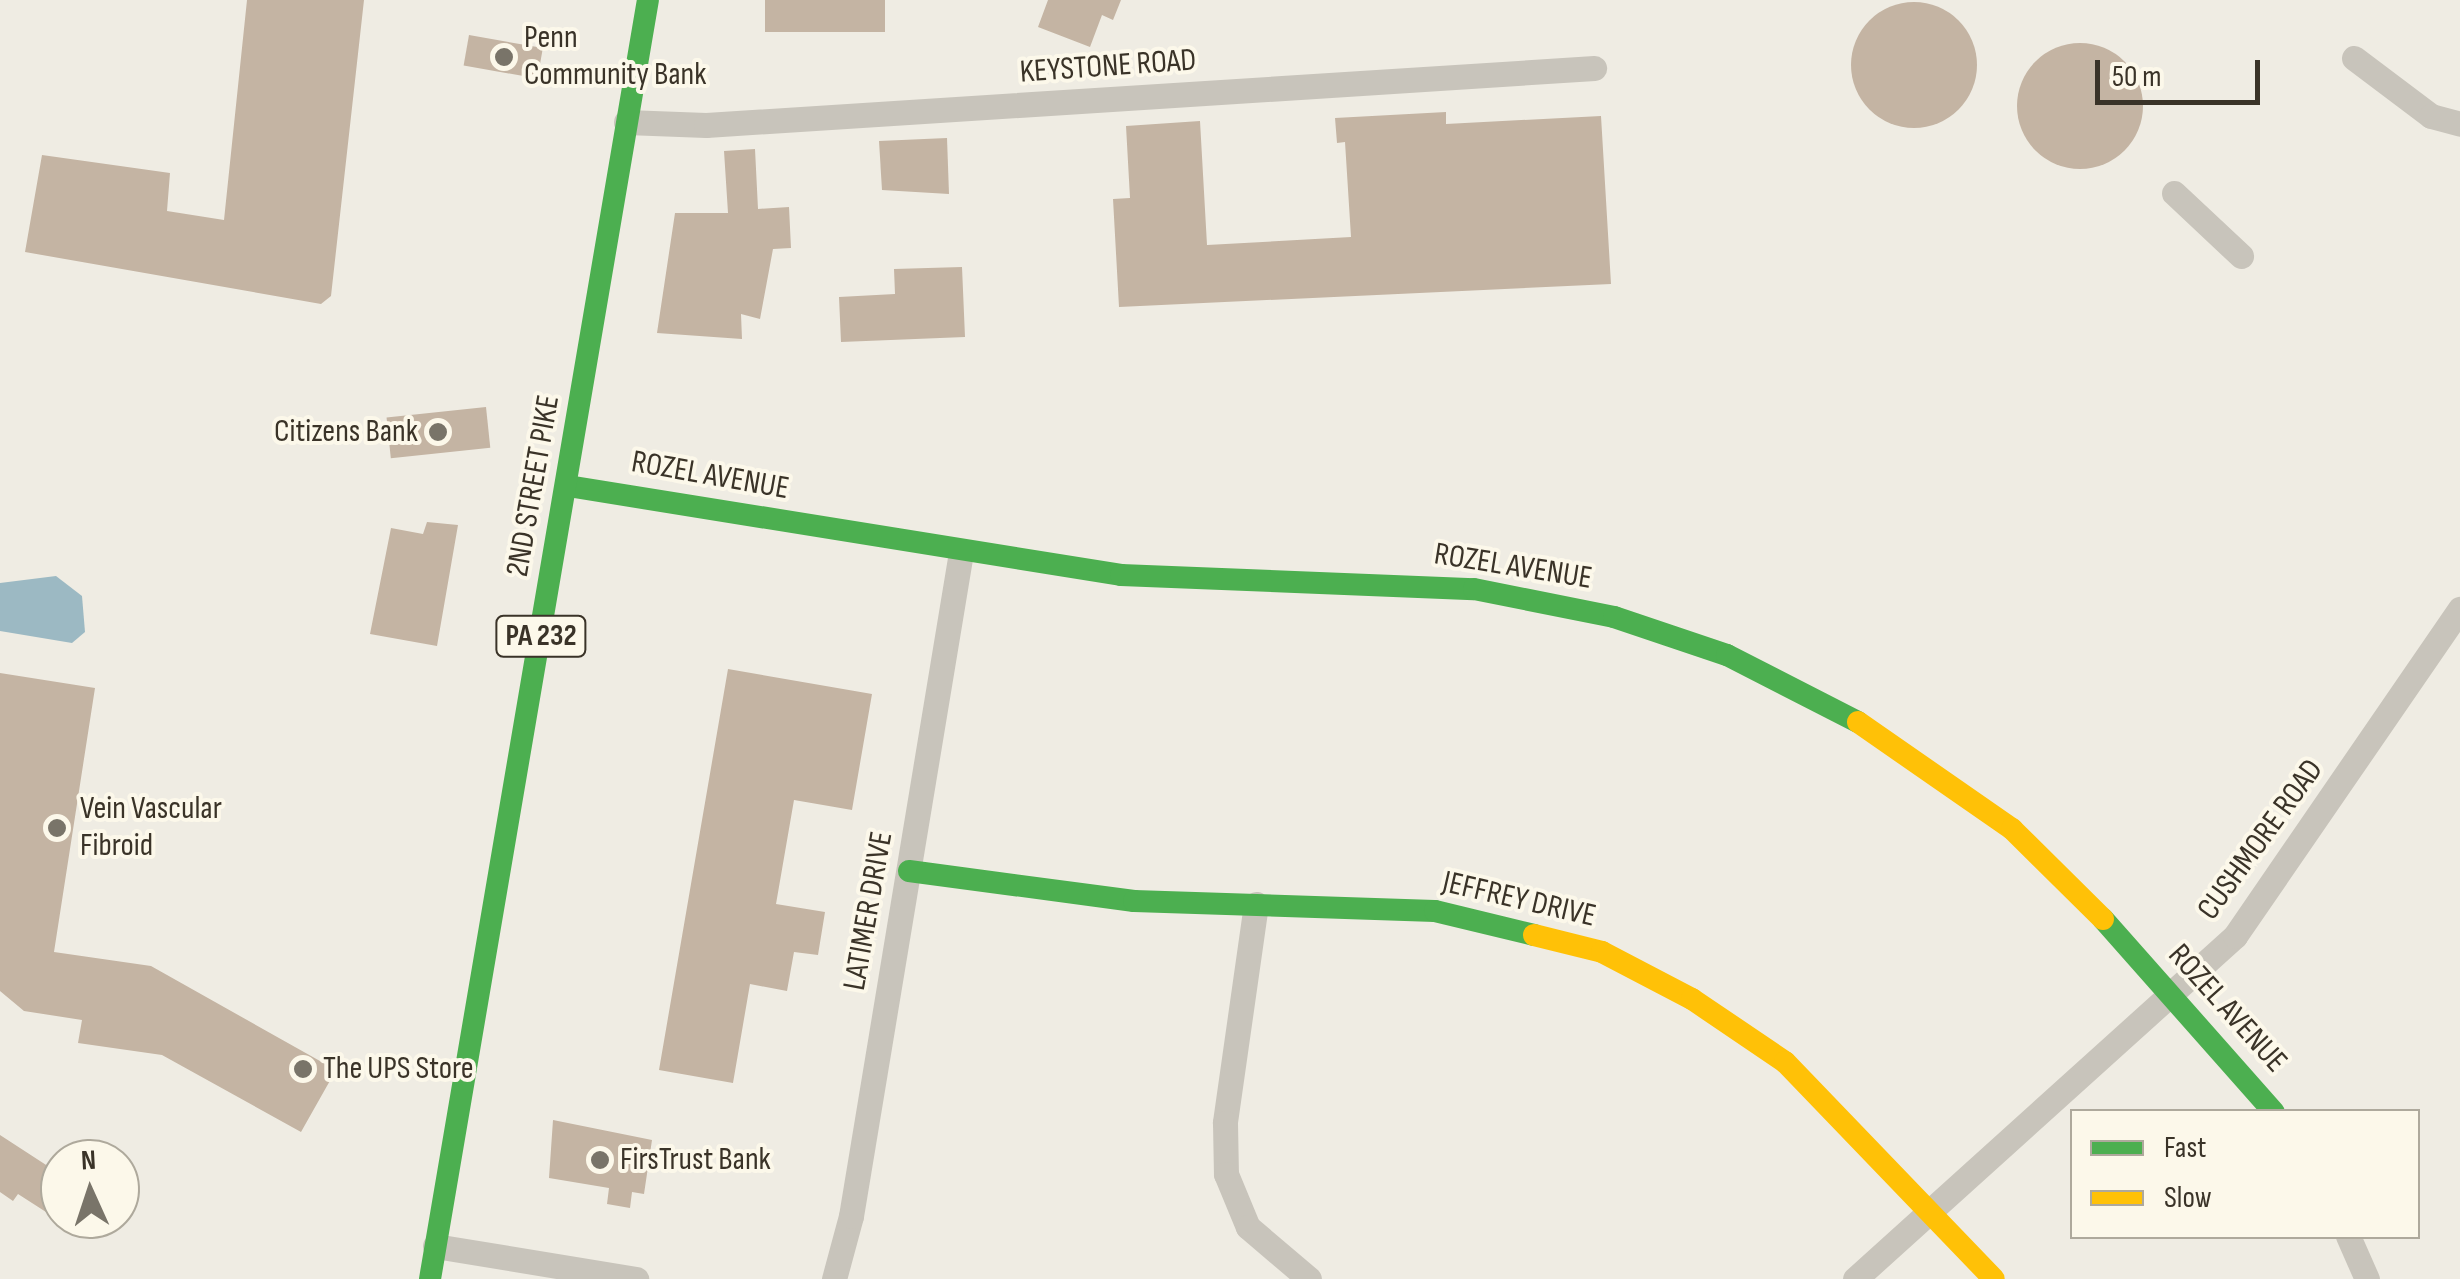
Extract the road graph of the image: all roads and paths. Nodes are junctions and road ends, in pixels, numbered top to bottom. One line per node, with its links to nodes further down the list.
1 (648, 0): 4 (street, 2ND STREET PIKE / PA 232)
2 (2354, 58): 5 (street)
3 (1594, 68): 4 (street, KEYSTONE ROAD)
4 (626, 122): 8 (street, 2ND STREET PIKE / PA 232)
5 (2460, 124)
6 (2174, 194): 7 (street)
7 (2242, 256)
8 (568, 486): 9 (street, ROZEL AVENUE); 17 (street, 2ND STREET PIKE / PA 232)
9 (961, 552): 11 (street, LATIMER DRIVE); 13 (street, ROZEL AVENUE)
10 (2460, 609): 13 (street, CUSHMORE ROAD)
11 (908, 871): 12 (street, JEFFREY DRIVE); 20 (street, LATIMER DRIVE)
12 (1256, 904): 15 (street, JEFFREY DRIVE); 21 (street)
13 (2171, 994): 14 (street, ROZEL AVENUE); 15 (street, CUSHMORE ROAD)
14 (2271, 1109)
15 (1931, 1213): 22 (street, CUSHMORE ROAD); 23 (street, JEFFREY DRIVE)
16 (2349, 1239): 24 (street)
17 (435, 1246): 18 (street, 2ND STREET PIKE / PA 232); 19 (street)
18 (430, 1279)
19 (636, 1279)
20 (834, 1279)
21 (1308, 1279)
22 (1854, 1279)
23 (1994, 1279)
24 (2367, 1279)

